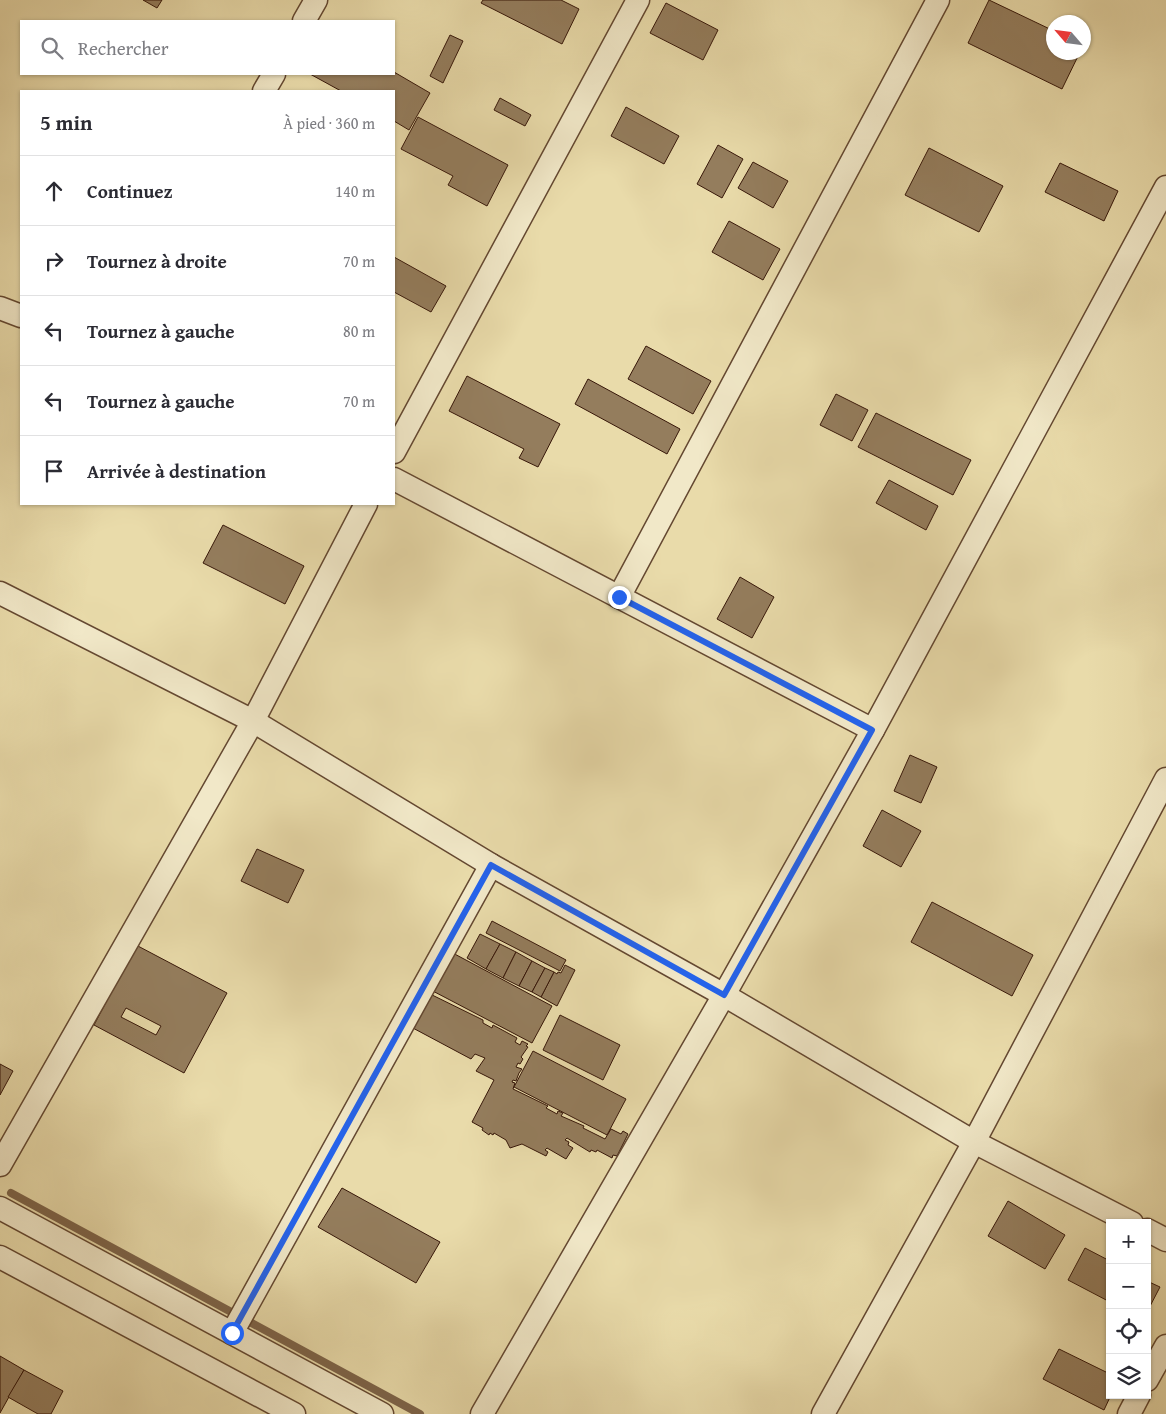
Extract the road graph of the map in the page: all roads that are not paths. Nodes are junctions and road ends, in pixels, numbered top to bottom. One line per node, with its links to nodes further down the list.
1 (316, 0): 4 (street)
2 (638, 0): 10 (street)
3 (938, 0): 14 (street)
4 (305, 20)
5 (273, 75): 6 (street)
6 (265, 90)
7 (1166, 187): 16 (street)
8 (0, 308): 9 (street)
9 (20, 316)
10 (395, 450)
11 (395, 480): 14 (street)
12 (365, 505): 15 (street)
13 (0, 593): 15 (street)
14 (619, 597): 16 (street)
15 (253, 721): 18 (street); 21 (street)
16 (872, 730): 19 (street)
17 (1166, 779): 20 (street)
18 (491, 865): 19 (street); 27 (street)
19 (724, 995): 20 (street); 33 (street)
20 (974, 1142): 23 (street); 34 (street)
21 (0, 1165)
22 (0, 1208): 27 (street)
23 (1124, 1219)
24 (1151, 1232): 25 (street)
25 (1166, 1240)
26 (0, 1257): 31 (street)
27 (232, 1333): 32 (street)
28 (1166, 1346): 29 (street)
29 (1151, 1373)
30 (1137, 1399): 35 (street)
31 (294, 1414)
32 (382, 1414)
33 (482, 1414)
34 (823, 1414)
35 (1129, 1414)

